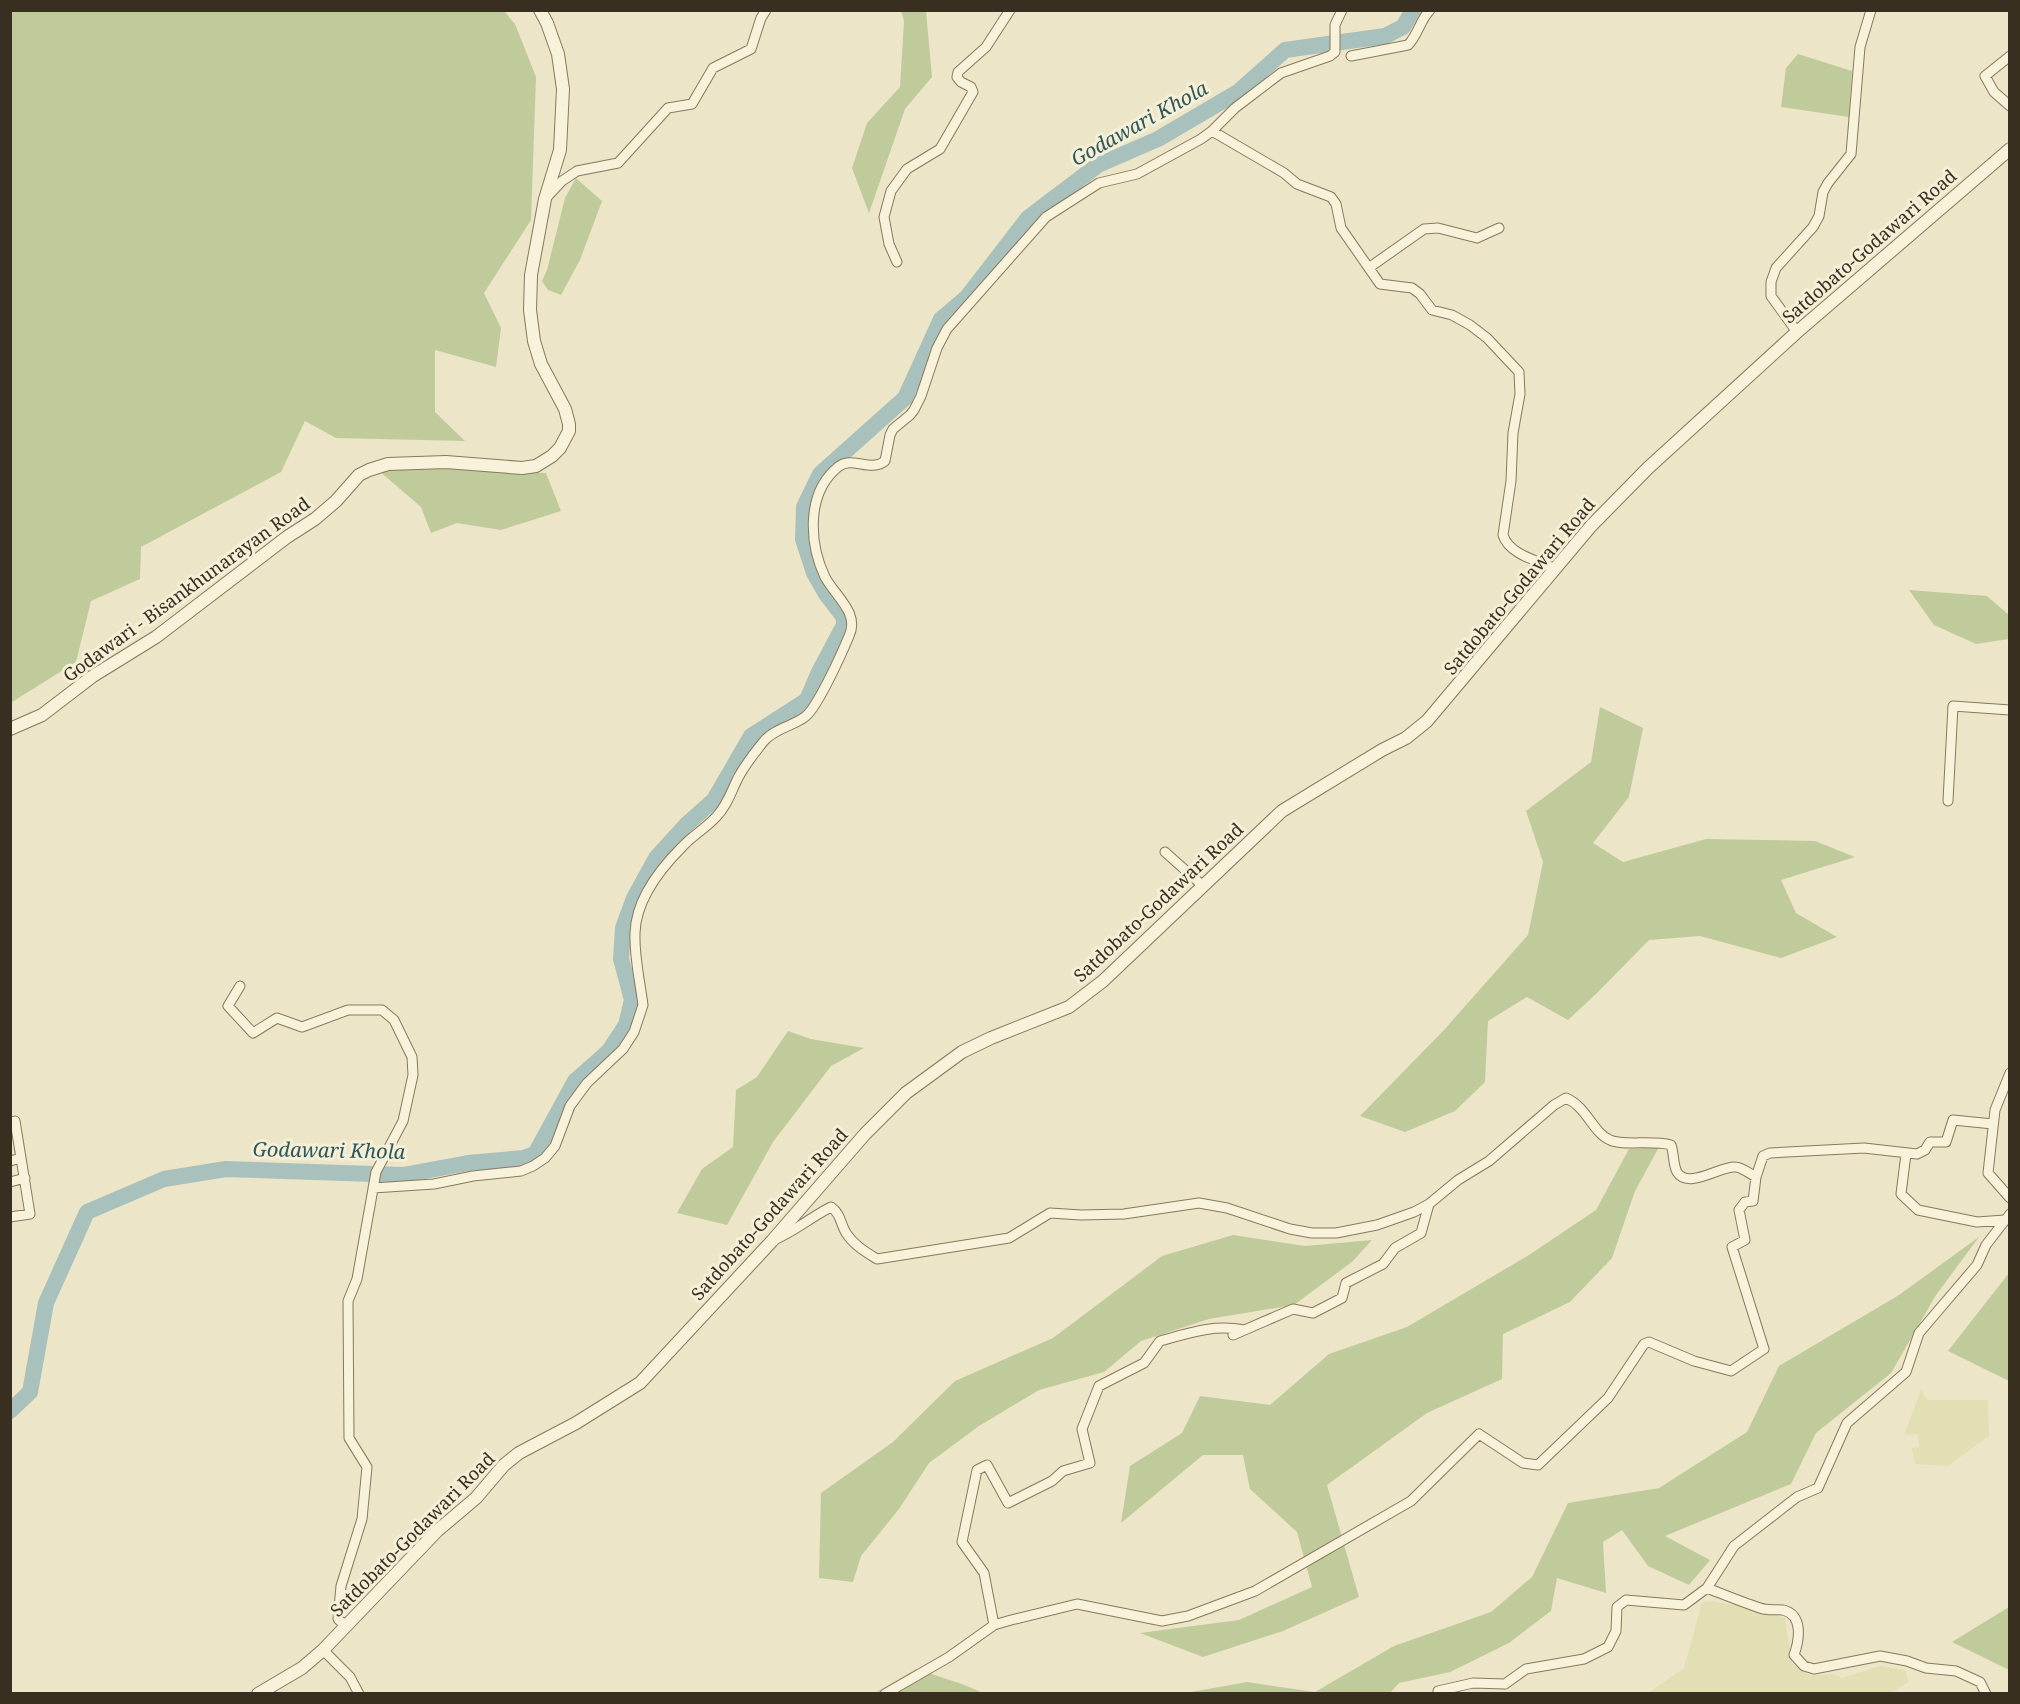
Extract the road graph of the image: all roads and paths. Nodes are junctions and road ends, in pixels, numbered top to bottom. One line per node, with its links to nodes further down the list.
1 (540, 10): 12 (street, Godawari - Bisankhunarayan Road)
2 (766, 10): 12 (street)
3 (1010, 10): 14 (street)
4 (1342, 10): 10 (street)
5 (1430, 10): 7 (street)
6 (1871, 10): 16 (street)
7 (1351, 56)
8 (2010, 56): 9 (street)
9 (2010, 106)
10 (1212, 131): 15 (street); 33 (street)
11 (2010, 149): 16 (street, Satdobato-Godawari Road)
12 (545, 199): 19 (street, Godawari - Bisankhunarayan Road)
13 (1499, 228): 15 (street)
14 (897, 262)
15 (1370, 267): 17 (street)
16 (1797, 332): 17 (street, Satdobato-Godawari Road)
17 (1556, 569): 22 (street, Satdobato-Godawari Road)
18 (2010, 710): 20 (street)
19 (10, 729)
20 (1948, 801)
21 (1165, 852): 22 (street)
22 (1203, 886): 38 (street, Satdobato-Godawari Road)
23 (240, 986): 33 (street)
24 (2010, 1072): 26 (street)
25 (10, 1123): 28 (street)
26 (1993, 1124): 27 (street); 34 (street)
27 (1906, 1154): 30 (street); 37 (street)
28 (21, 1158): 29 (street); 31 (street)
29 (10, 1161)
30 (1756, 1177): 35 (street); 43 (street)
31 (25, 1178): 32 (street); 36 (street)
32 (10, 1182)
33 (373, 1188): 42 (street)
34 (2010, 1198)
35 (1429, 1204): 38 (street); 39 (street)
36 (10, 1216)
37 (2007, 1217): 41 (street)
38 (772, 1241): 42 (street, Satdobato-Godawari Road)
39 (1244, 1330): 40 (street); 43 (street)
40 (1233, 1335)
41 (1707, 1588): 45 (street); 49 (street)
42 (346, 1626): 44 (street, Satdobato-Godawari Road)
43 (994, 1626): 48 (street)
44 (323, 1650): 46 (street, Satdobato-Godawari Road); 47 (street)
45 (1438, 1691)
46 (261, 1693)
47 (359, 1694)
48 (885, 1694)
49 (1986, 1694)

